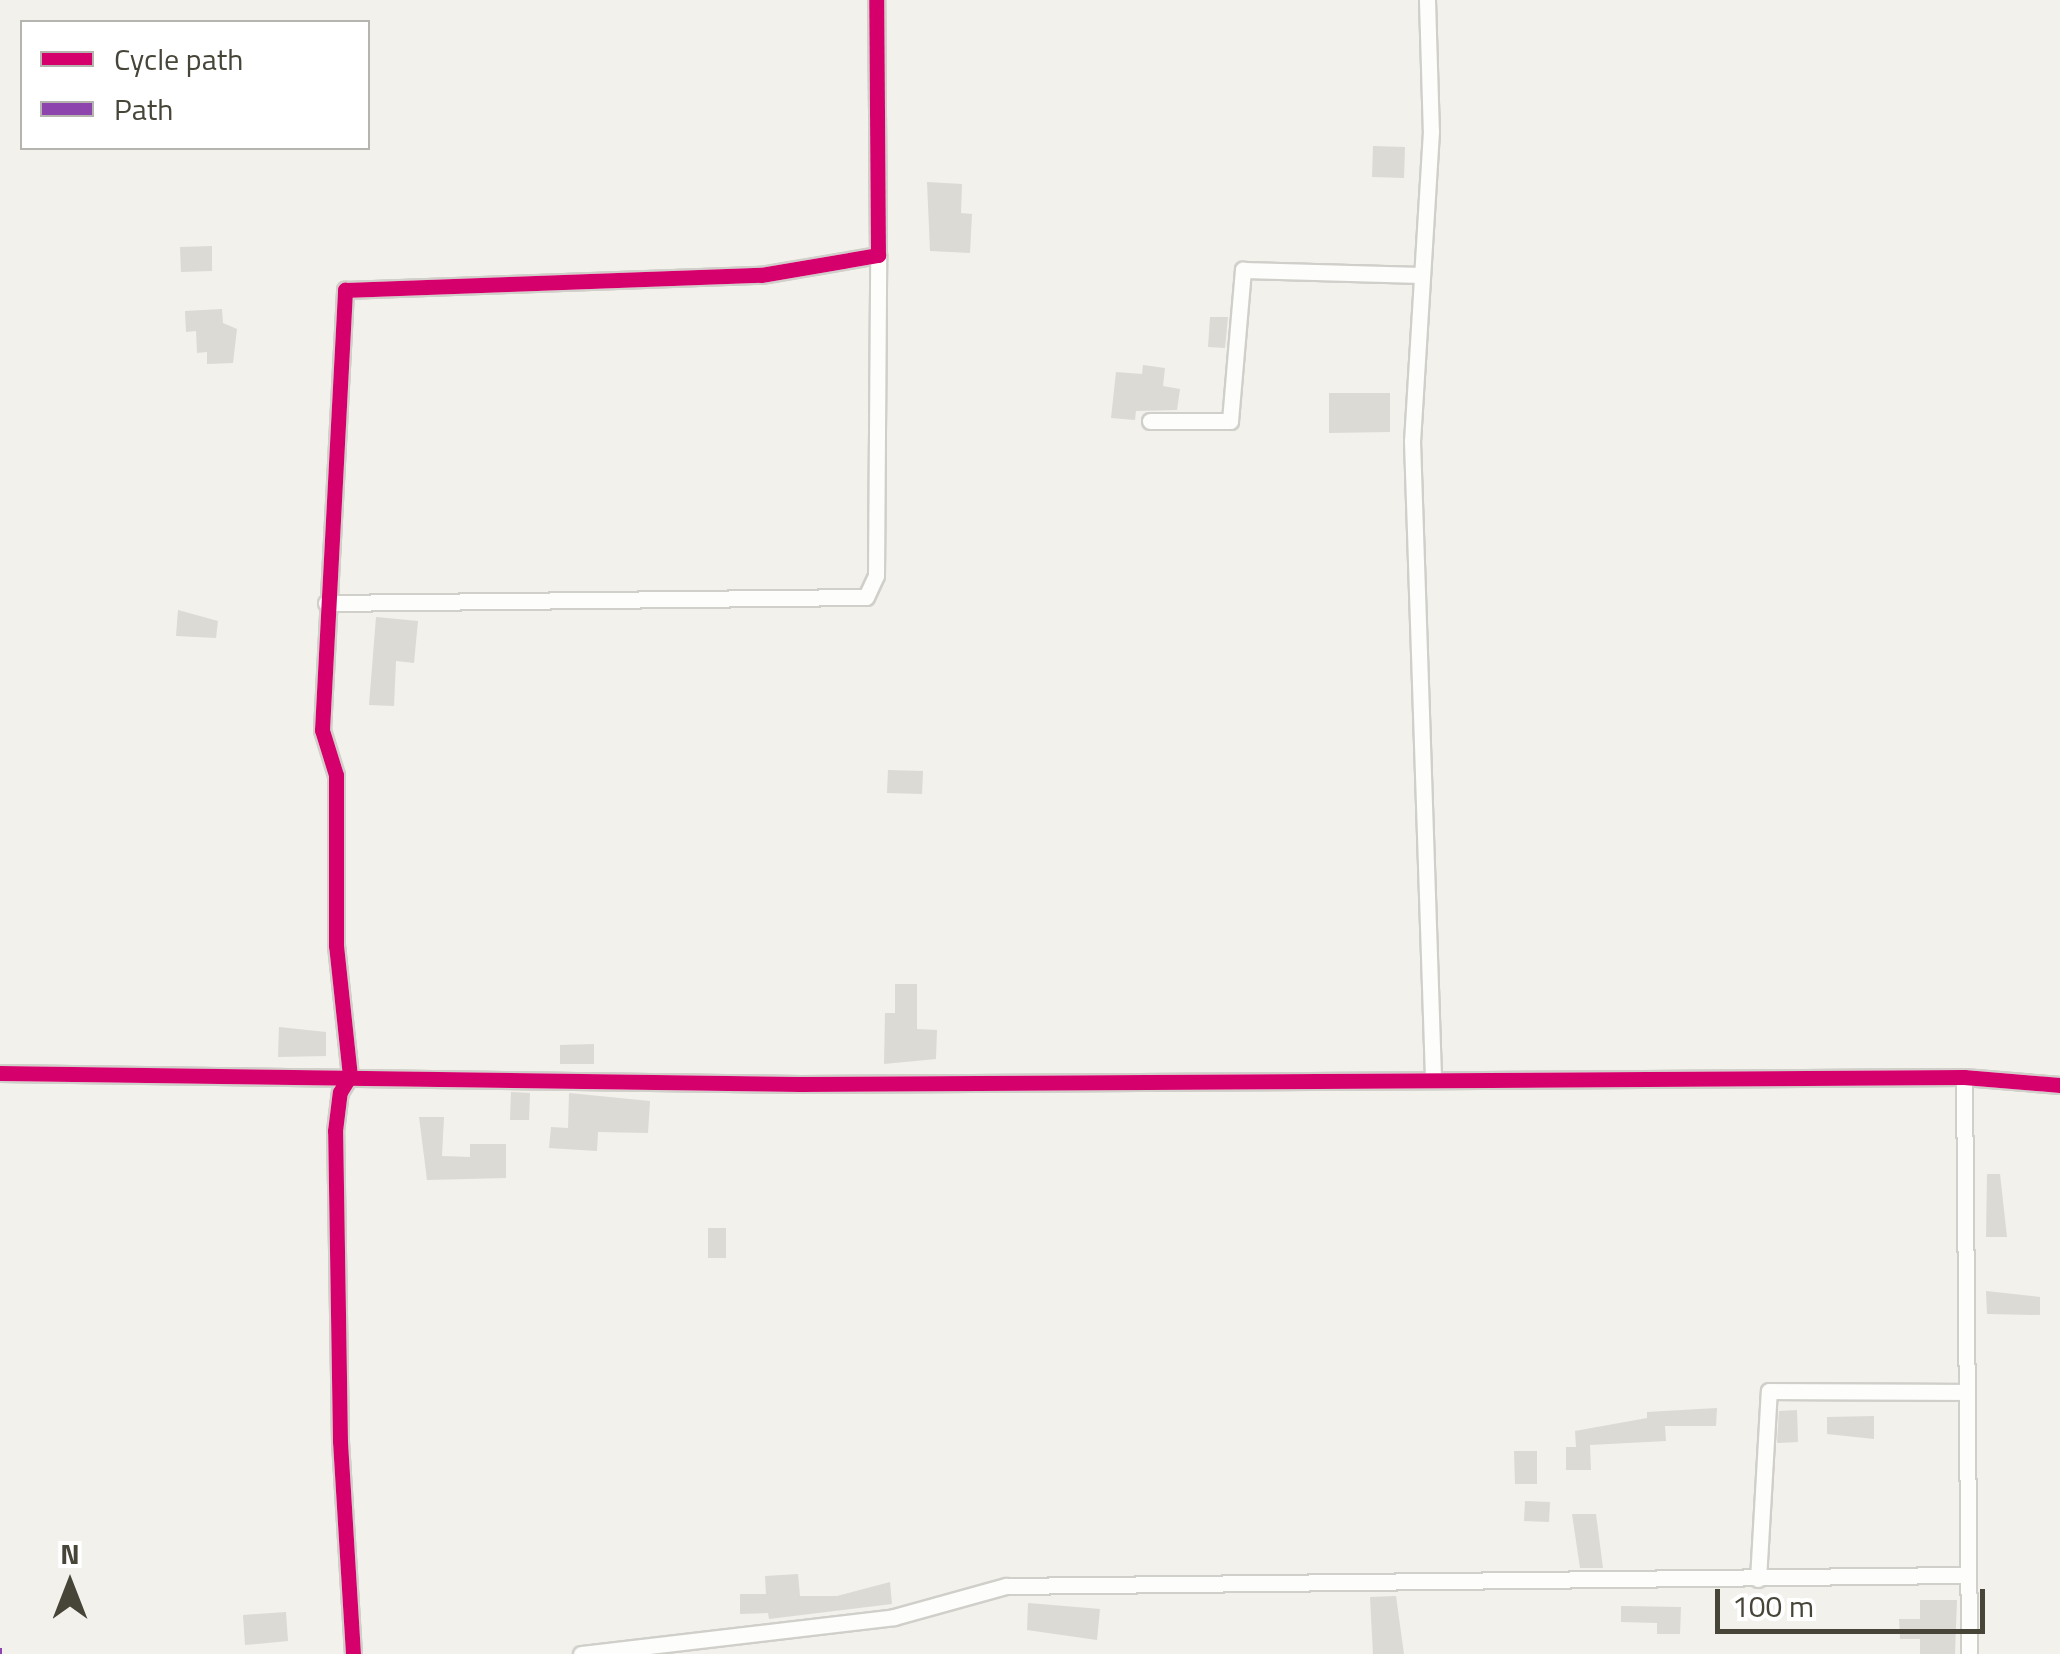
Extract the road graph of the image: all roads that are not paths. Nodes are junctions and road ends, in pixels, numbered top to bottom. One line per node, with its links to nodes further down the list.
1 (876, 0): 3 (street)
2 (1426, 0): 4 (street)
3 (878, 255): 6 (street); 6 (street)
4 (1422, 275): 5 (street); 9 (street)
5 (1150, 422)
6 (326, 603): 8 (street)
7 (0, 1074): 8 (street)
8 (350, 1076): 9 (street); 15 (street)
9 (1433, 1077): 10 (street)
10 (1964, 1077): 11 (street); 12 (street)
11 (2060, 1085)
12 (1967, 1392): 13 (street); 14 (street)
13 (1967, 1575): 14 (street); 17 (street)
14 (1758, 1579): 16 (street)
15 (354, 1654)
16 (581, 1654)
17 (1969, 1654)

